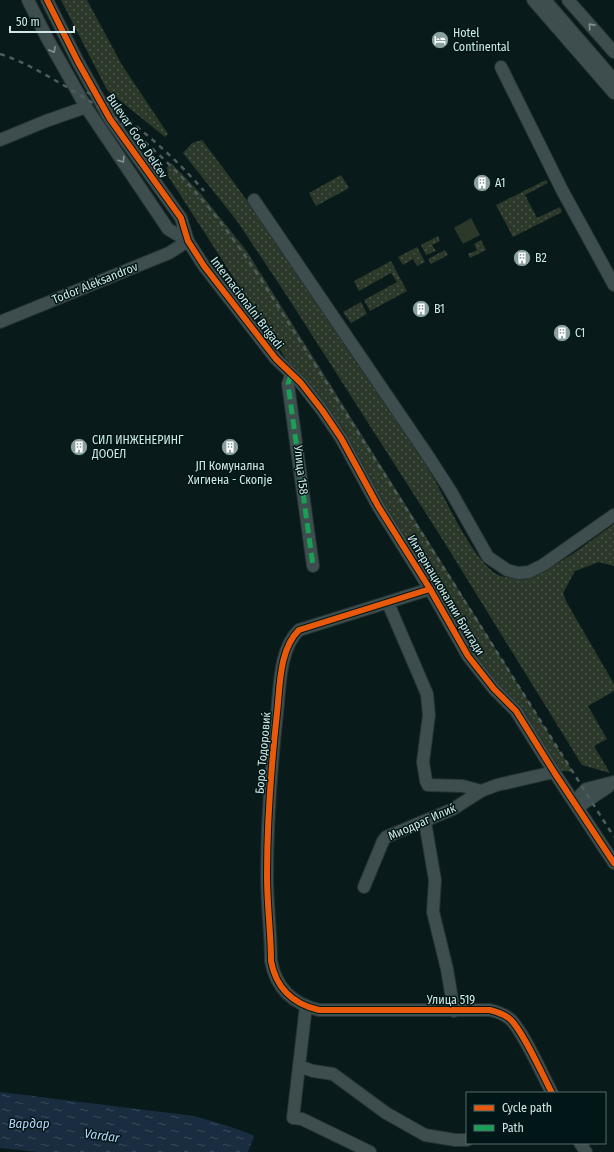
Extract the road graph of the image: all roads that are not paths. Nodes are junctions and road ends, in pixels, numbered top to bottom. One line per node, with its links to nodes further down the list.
1 (28, 0): 10 (street, one-way to 10)
2 (47, 0): 13 (street, Bulevar Goce Delčev)
3 (533, 0): 9 (street)
4 (545, 0): 8 (street)
5 (568, 0): 6 (street, one-way to 5)
6 (614, 52)
7 (501, 67): 14 (street)
8 (614, 80)
9 (614, 94)
10 (86, 107): 11 (street); 13 (street, one-way to 13)
11 (0, 140)
12 (254, 200): 17 (street)
13 (188, 241): 15 (street, Todor Aleksandrov); 16 (street, Internacionalni Brigadi)
14 (614, 285)
15 (0, 322)
16 (291, 375): 18 (street, Улица 158); 19 (street, Интернационални Бригади)
17 (614, 515)
18 (313, 566)
19 (430, 588): 20 (street, Боро Тодоровиќ); 21 (street, Интернационални Бригади)
20 (388, 603): 24 (street); 29 (street, Боро Тодоровиќ)
21 (554, 772): 23 (street); 24 (street, Миодраг Илиќ); 25 (street, Интернационални Бригади)
22 (614, 783): 23 (street); 25 (street)
23 (586, 789): 25 (street)
24 (482, 791): 26 (street, Миодраг Илиќ)
25 (576, 804): 27 (street, Интернационални Бригади)
26 (425, 822): 28 (street, Миодраг Илиќ); 30 (street)
27 (614, 863)
28 (364, 887)
29 (306, 1006): 30 (street, Улица 519); 31 (street)
30 (454, 1011): 32 (street, Улица 519)
31 (299, 1066): 33 (street); 34 (street)
32 (551, 1092)
33 (466, 1140)
34 (370, 1152)

